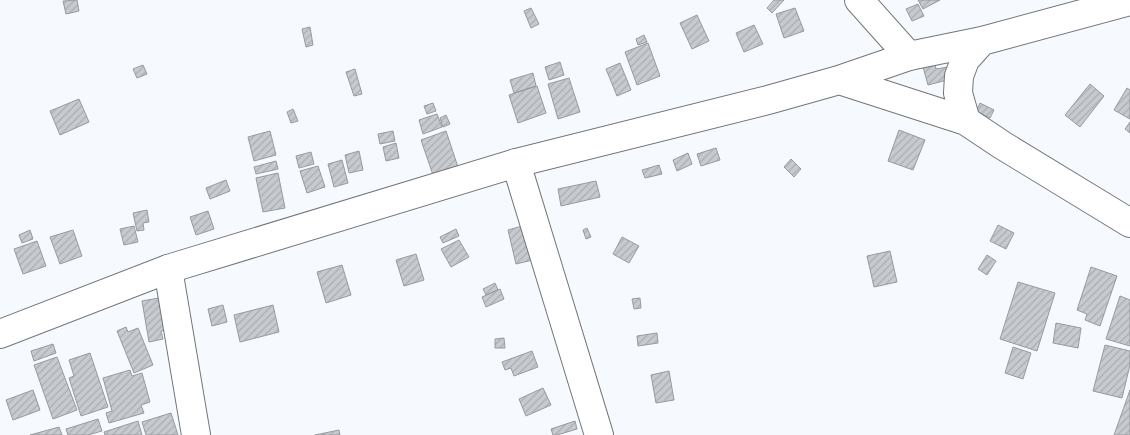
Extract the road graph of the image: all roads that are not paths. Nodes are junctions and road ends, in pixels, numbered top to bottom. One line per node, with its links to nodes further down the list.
1 (859, 0): 4 (main road)
2 (1130, 1): 3 (main road)
3 (982, 41): 4 (main road); 6 (main road)
4 (909, 56): 5 (main road)
5 (839, 80): 6 (main road); 7 (main road)
6 (966, 121): 8 (main road)
7 (516, 163): 9 (main road); 12 (main road)
8 (1130, 223)
9 (168, 269): 10 (main road); 11 (main road)
10 (0, 334)
11 (196, 435)
12 (599, 435)

